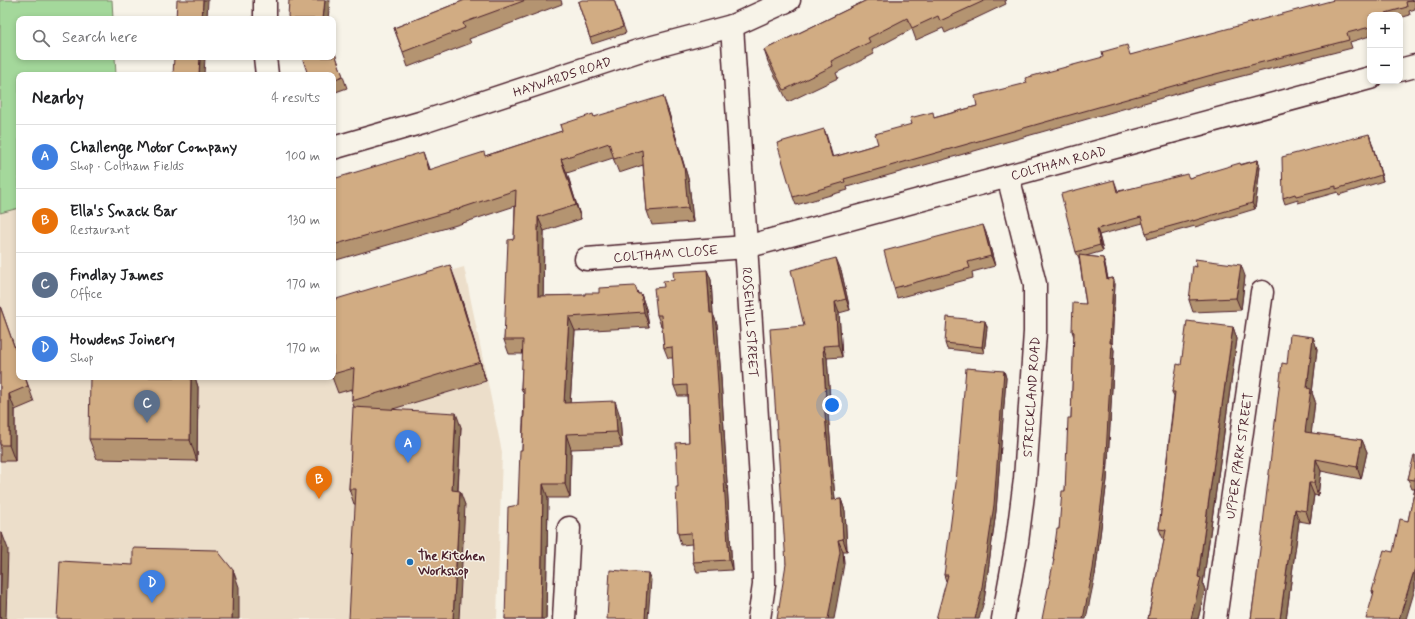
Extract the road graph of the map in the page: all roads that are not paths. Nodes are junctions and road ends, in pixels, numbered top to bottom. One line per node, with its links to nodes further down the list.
1 (265, 0): 3 (street)
2 (789, 0): 4 (street, HAYWARDS ROAD)
3 (265, 16)
4 (732, 26): 10 (street, HAYWARDS ROAD); 12 (street, ROSEHILL STREET)
5 (265, 60): 8 (street)
6 (1415, 66): 7 (street)
7 (1403, 69)
8 (266, 72)
9 (1367, 79): 11 (street, COLTHAM ROAD)
10 (336, 147)
11 (1008, 176): 12 (street, COLTHAM ROAD); 18 (street, STRICKLAND ROAD)
12 (746, 247): 13 (street, COLTHAM CLOSE); 17 (street, ROSEHILL STREET)
13 (586, 259)
14 (1262, 292): 19 (street, UPPER PARK STREET)
15 (570, 528): 16 (street)
16 (564, 619)
17 (759, 619)
18 (1003, 619)
19 (1215, 619)

